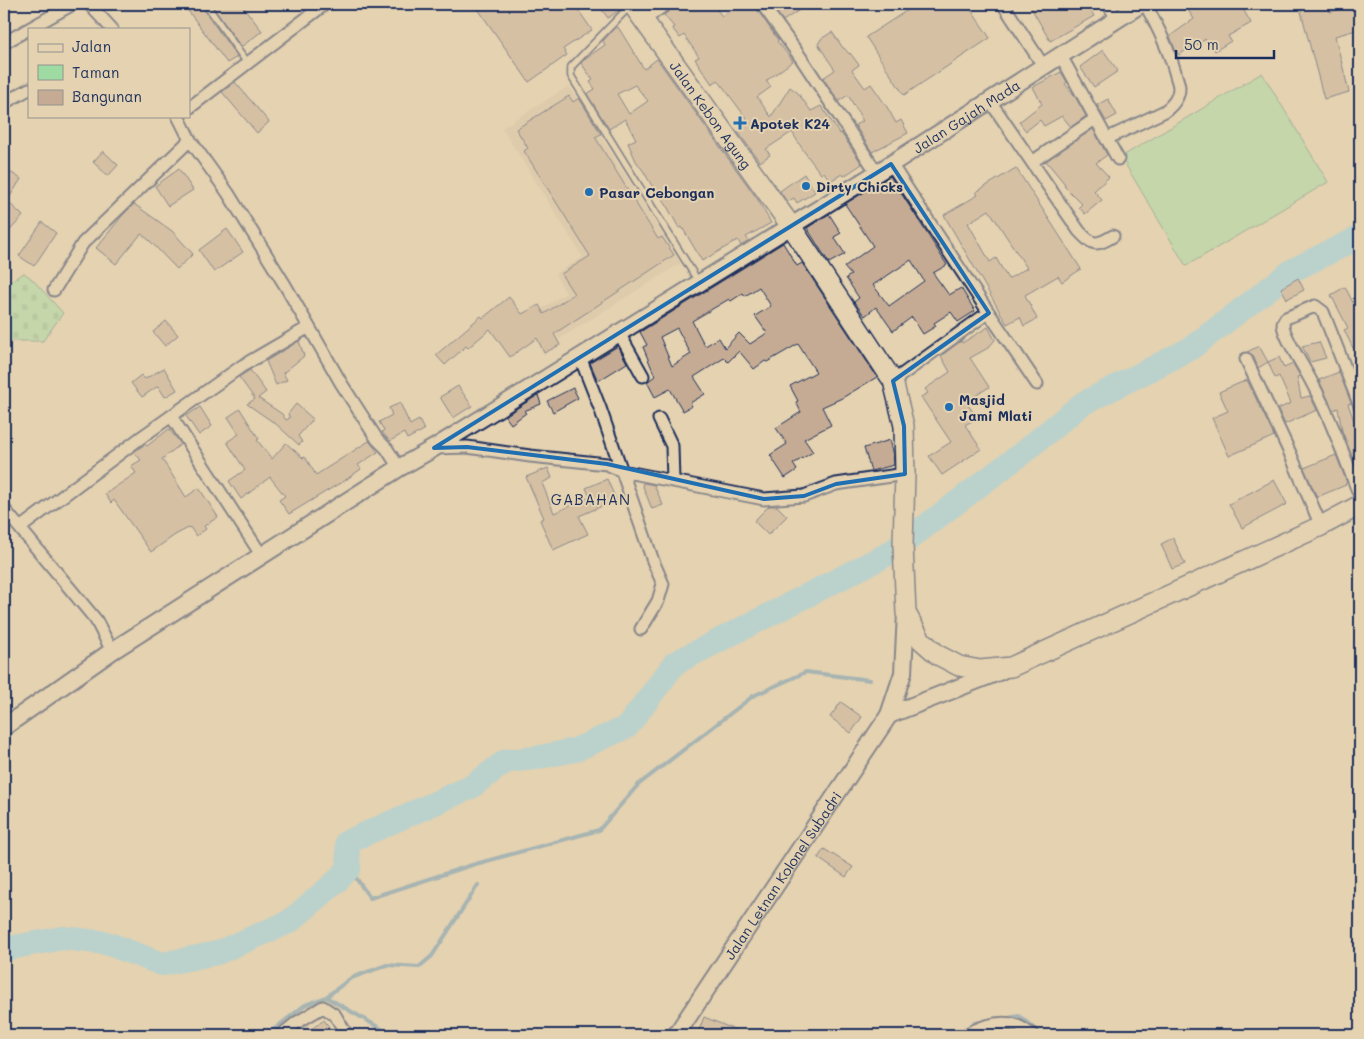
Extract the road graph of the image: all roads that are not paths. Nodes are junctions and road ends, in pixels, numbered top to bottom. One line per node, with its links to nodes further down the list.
1 (73, 4): 13 (street)
2 (89, 4): 14 (street)
3 (325, 4): 18 (street)
4 (632, 4): 11 (main road, Jalan Kebon Agung); 33 (lane)
5 (666, 4): 11 (street)
6 (762, 4): 30 (street)
7 (1004, 4): 19 (street)
8 (1108, 4): 12 (street)
9 (1143, 4): 12 (main road, Jalan Gajah Mada); 26 (street)
10 (208, 7): 18 (lane)
11 (644, 20): 31 (main road, Jalan Kebon Agung)
12 (1118, 20): 17 (main road, Jalan Gajah Mada)
13 (31, 28)
14 (111, 28)
15 (28, 29): 16 (street)
16 (4, 43)
17 (1061, 56): 19 (main road, Jalan Gajah Mada); 25 (street)
18 (247, 63): 23 (street)
19 (1044, 67): 21 (main road, Jalan Gajah Mada)
20 (28, 90): 22 (street)
21 (990, 101): 29 (street); 30 (main road, Jalan Gajah Mada)
22 (4, 103)
23 (190, 107)
24 (179, 118): 27 (street)
25 (1095, 119): 26 (street); 29 (street)
26 (1106, 139): 28 (street)
27 (190, 140): 34 (street); 36 (street)
28 (1118, 159)
29 (1032, 162): 32 (street)
30 (884, 168): 31 (main road, Jalan Gajah Mada); 35 (street)
31 (791, 226): 33 (main road, Jalan Gajah Mada); 41 (main road, Jalan Kebon Agung)
32 (1113, 236)
33 (699, 283): 37 (main road, Jalan Gajah Mada)
34 (54, 290)
35 (989, 313): 41 (street); 42 (street)
36 (309, 326): 44 (street); 47 (street)
37 (618, 333): 38 (main road, Jalan Gajah Mada); 40 (street)
38 (580, 357): 46 (main road, Jalan Gajah Mada); 48 (street)
39 (1246, 359): 54 (street)
40 (643, 376)
41 (893, 381): 49 (main road, Jalan Kebon Agung)
42 (1036, 384)
43 (1360, 406): 51 (street)
44 (171, 416): 55 (street); 56 (street)
45 (659, 419): 50 (street)
46 (434, 448): 47 (main road, Jalan Gajah Mada); 48 (street)
47 (399, 468): 56 (main road, Jalan Gajah Mada)
48 (622, 471): 50 (street); 58 (street)
49 (906, 474): 50 (street); 57 (main road, Jalan Kebon Agung)
50 (673, 480)
51 (1360, 496)
52 (1360, 505): 54 (main road)
53 (4, 509): 55 (street)
54 (1321, 526): 60 (main road)
55 (20, 528): 59 (street)
56 (262, 556): 59 (main road, Jalan Gajah Mada)
57 (906, 613): 60 (main road); 61 (main road, Jalan Letnan Kolonel Subadri)
58 (641, 629)
59 (112, 650): 62 (main road, Jalan Gajah Mada)
60 (1011, 667): 61 (main road)
61 (889, 715): 65 (main road, Jalan Letnan Kolonel Subadri)
62 (4, 727)
63 (281, 1035): 64 (street)
64 (347, 1035)
65 (676, 1035)
66 (965, 1035): 67 (street)
67 (1033, 1035)

